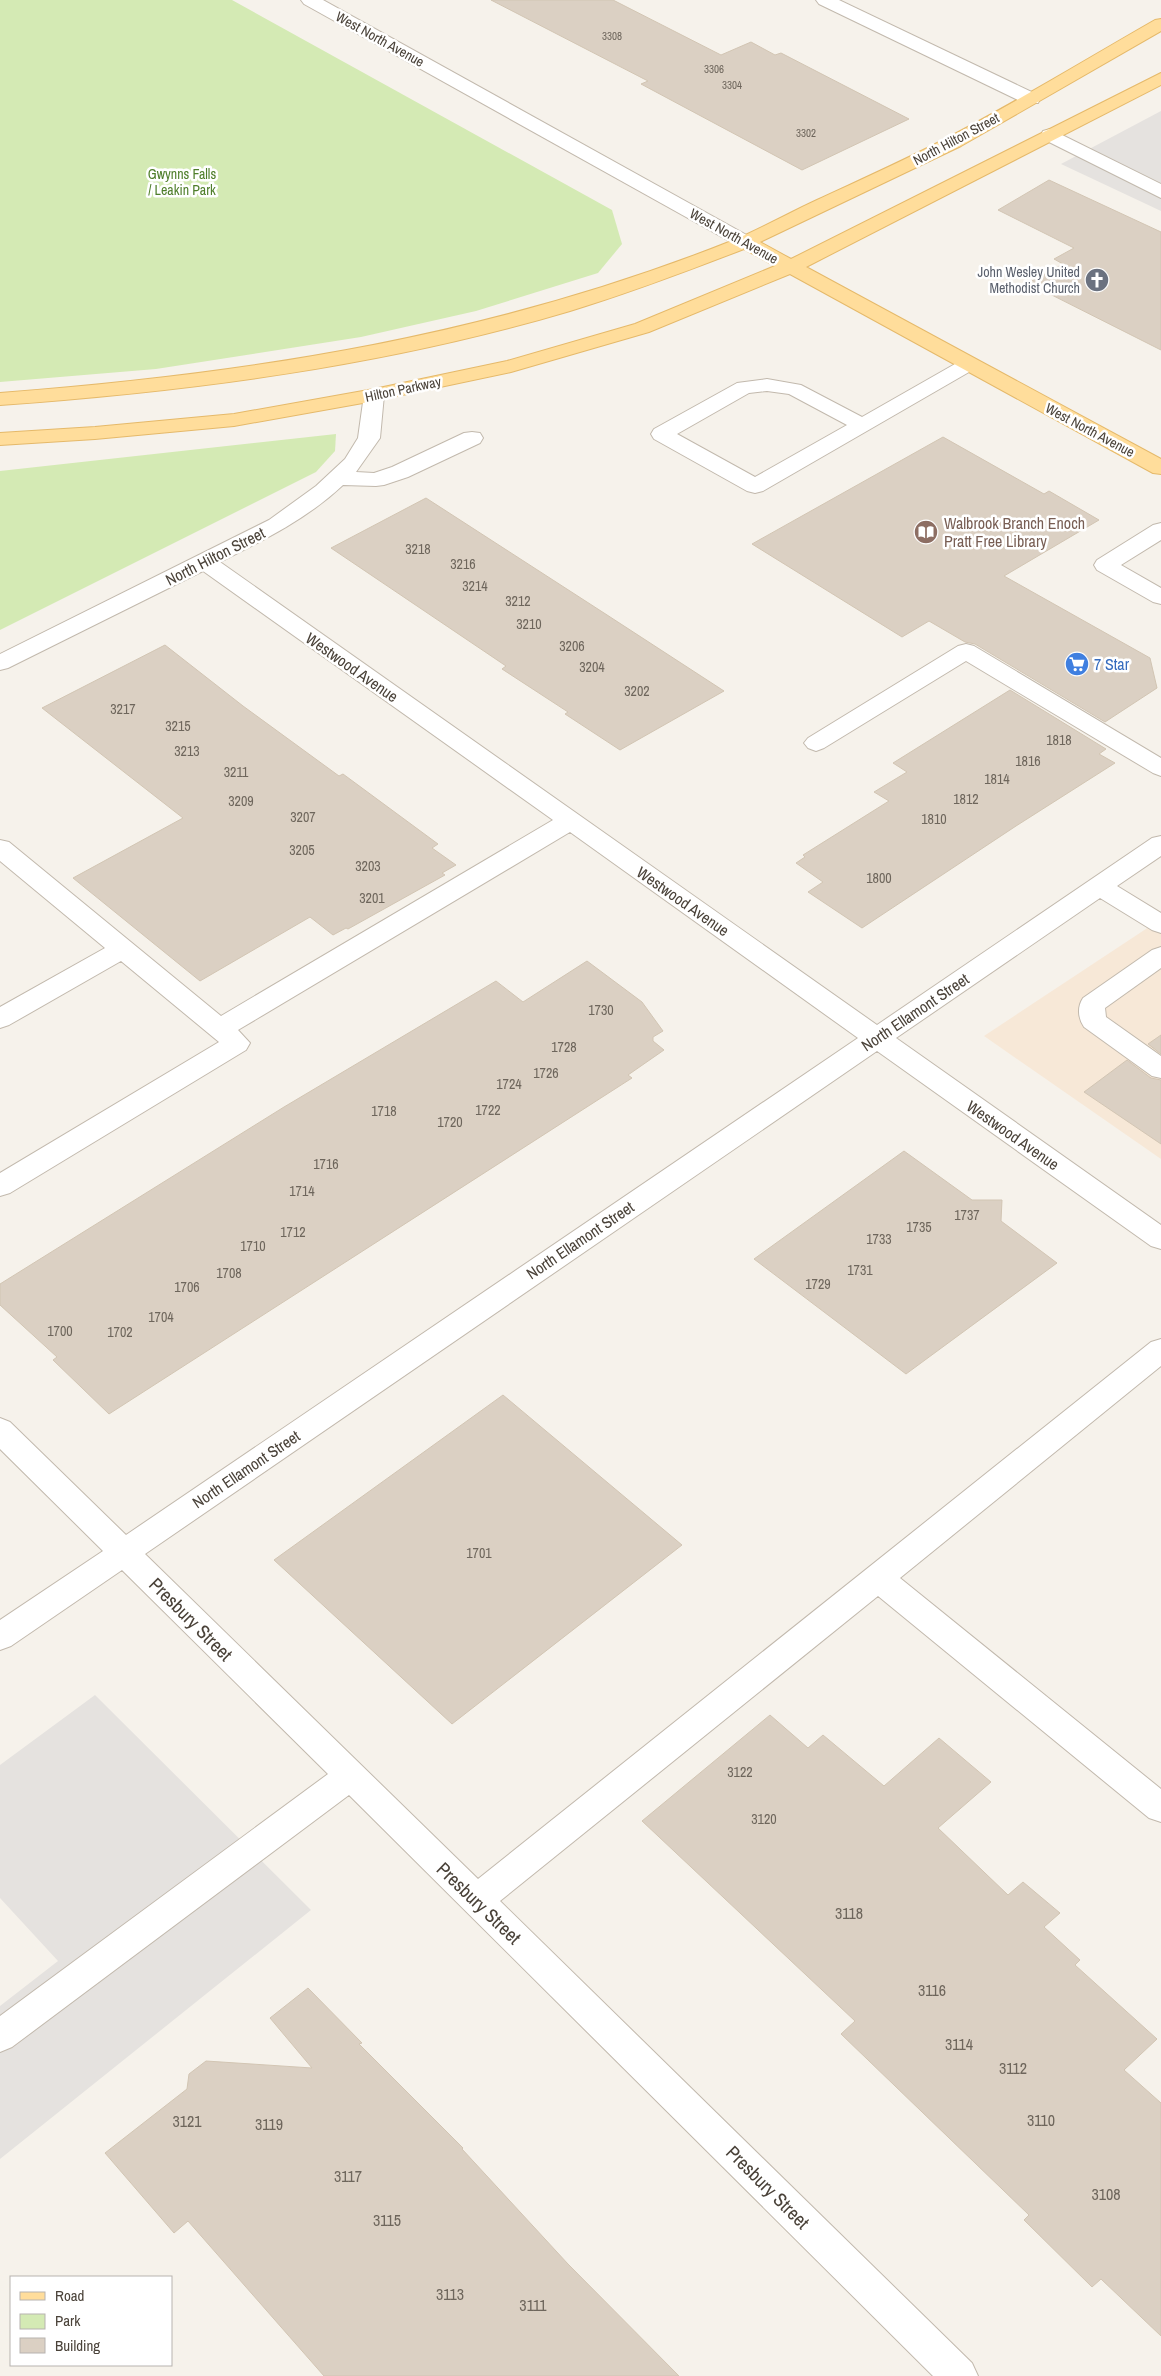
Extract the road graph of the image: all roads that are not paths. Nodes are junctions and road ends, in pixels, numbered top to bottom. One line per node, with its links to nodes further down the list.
1 (310, 0): 8 (street, West North Avenue)
2 (824, 0): 5 (street)
3 (1161, 24): 5 (main road, North Hilton Street)
4 (1161, 78): 6 (main road)
5 (1031, 99): 8 (main road, North Hilton Street)
6 (1050, 135): 7 (street); 9 (main road)
7 (1161, 192)
8 (744, 242): 9 (main road, West North Avenue); 12 (main road)
9 (790, 267): 10 (main road, West North Avenue); 11 (main road, Hilton Parkway)
10 (969, 364): 13 (street); 16 (main road, West North Avenue)
11 (374, 395): 15 (main road, Hilton Parkway); 17 (street, North Hilton Street)
12 (0, 399)
13 (862, 425): 13 (street)
14 (472, 438): 17 (street)
15 (0, 440)
16 (1161, 468)
17 (337, 478): 19 (street, North Hilton Street)
18 (1161, 530): 20 (street)
19 (205, 562): 21 (street, North Hilton Street); 24 (street, Westwood Avenue)
20 (1161, 597)
21 (0, 663)
22 (816, 743): 23 (street)
23 (1161, 768)
24 (570, 820): 32 (street); 33 (street, Westwood Avenue)
25 (1161, 844): 27 (street, North Ellamont Street)
26 (0, 848): 29 (street)
27 (1099, 886): 28 (street); 33 (street, North Ellamont Street)
28 (1161, 924)
29 (122, 949): 31 (street); 32 (street)
30 (1161, 956): 34 (street)
31 (0, 1019)
32 (220, 1029): 35 (street)
33 (877, 1038): 36 (street, Westwood Avenue); 39 (street, North Ellamont Street)
34 (1161, 1069)
35 (0, 1186)
36 (1161, 1239)
37 (1161, 1350): 40 (street)
38 (0, 1430): 39 (street, Presbury Street)
39 (124, 1552): 41 (street, North Ellamont Street); 42 (street, Presbury Street)
40 (878, 1578): 43 (street); 44 (street)
41 (0, 1637)
42 (350, 1776): 44 (street, Presbury Street); 45 (street)
43 (1161, 1808)
44 (477, 1900): 46 (street, Presbury Street)
45 (0, 2036)
46 (959, 2376)

